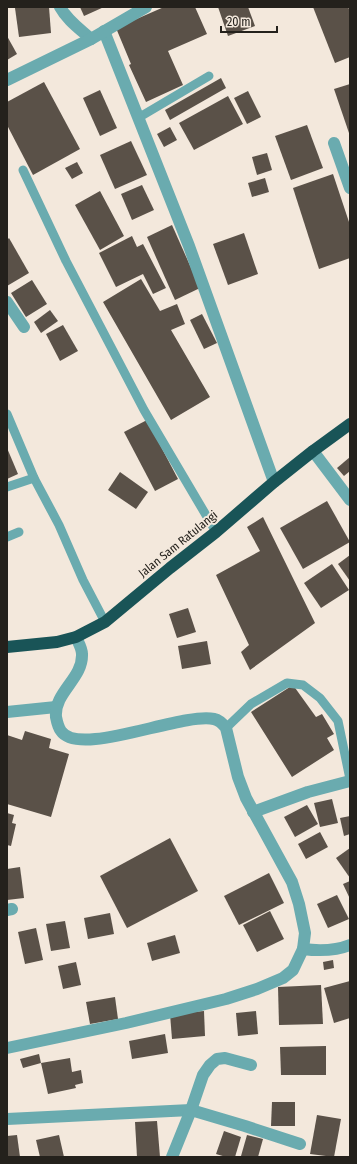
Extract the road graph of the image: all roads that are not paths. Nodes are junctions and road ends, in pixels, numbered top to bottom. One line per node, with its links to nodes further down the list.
1 (60, 7): 4 (street)
2 (146, 7): 3 (street)
3 (104, 31): 4 (street); 7 (street)
4 (91, 39): 6 (street)
5 (209, 76): 7 (lane)
6 (7, 80)
7 (138, 118): 17 (street)
8 (334, 142): 10 (street)
9 (22, 170): 21 (lane)
10 (350, 188)
11 (7, 302): 12 (street)
12 (24, 327)
13 (7, 414): 16 (lane)
14 (350, 424): 15 (highway, Jalan Sam Ratulangi)
15 (313, 451): 17 (highway, Jalan Sam Ratulangi); 19 (street)
16 (34, 478): 18 (lane); 23 (lane)
17 (274, 482): 21 (highway, Jalan Sam Ratulangi)
18 (7, 487)
19 (350, 500)
20 (19, 532): 22 (lane)
21 (216, 532): 23 (highway, Jalan Sam Ratulangi)
22 (7, 537)
23 (105, 622): 24 (highway, Jalan Sam Ratulangi)
24 (76, 637): 25 (highway, Jalan Sam Ratulangi); 26 (street)
25 (7, 647)
26 (56, 708): 27 (street); 28 (street)
27 (7, 712)
28 (226, 728): 29 (lane); 30 (street)
29 (350, 780): 30 (street)
30 (253, 812): 32 (street)
31 (350, 945): 32 (street)
32 (303, 949): 33 (street)
33 (7, 1048)
34 (251, 1065): 35 (street)
35 (191, 1110): 36 (street); 37 (street); 38 (street)
36 (7, 1119)
37 (300, 1144)
38 (172, 1157)

